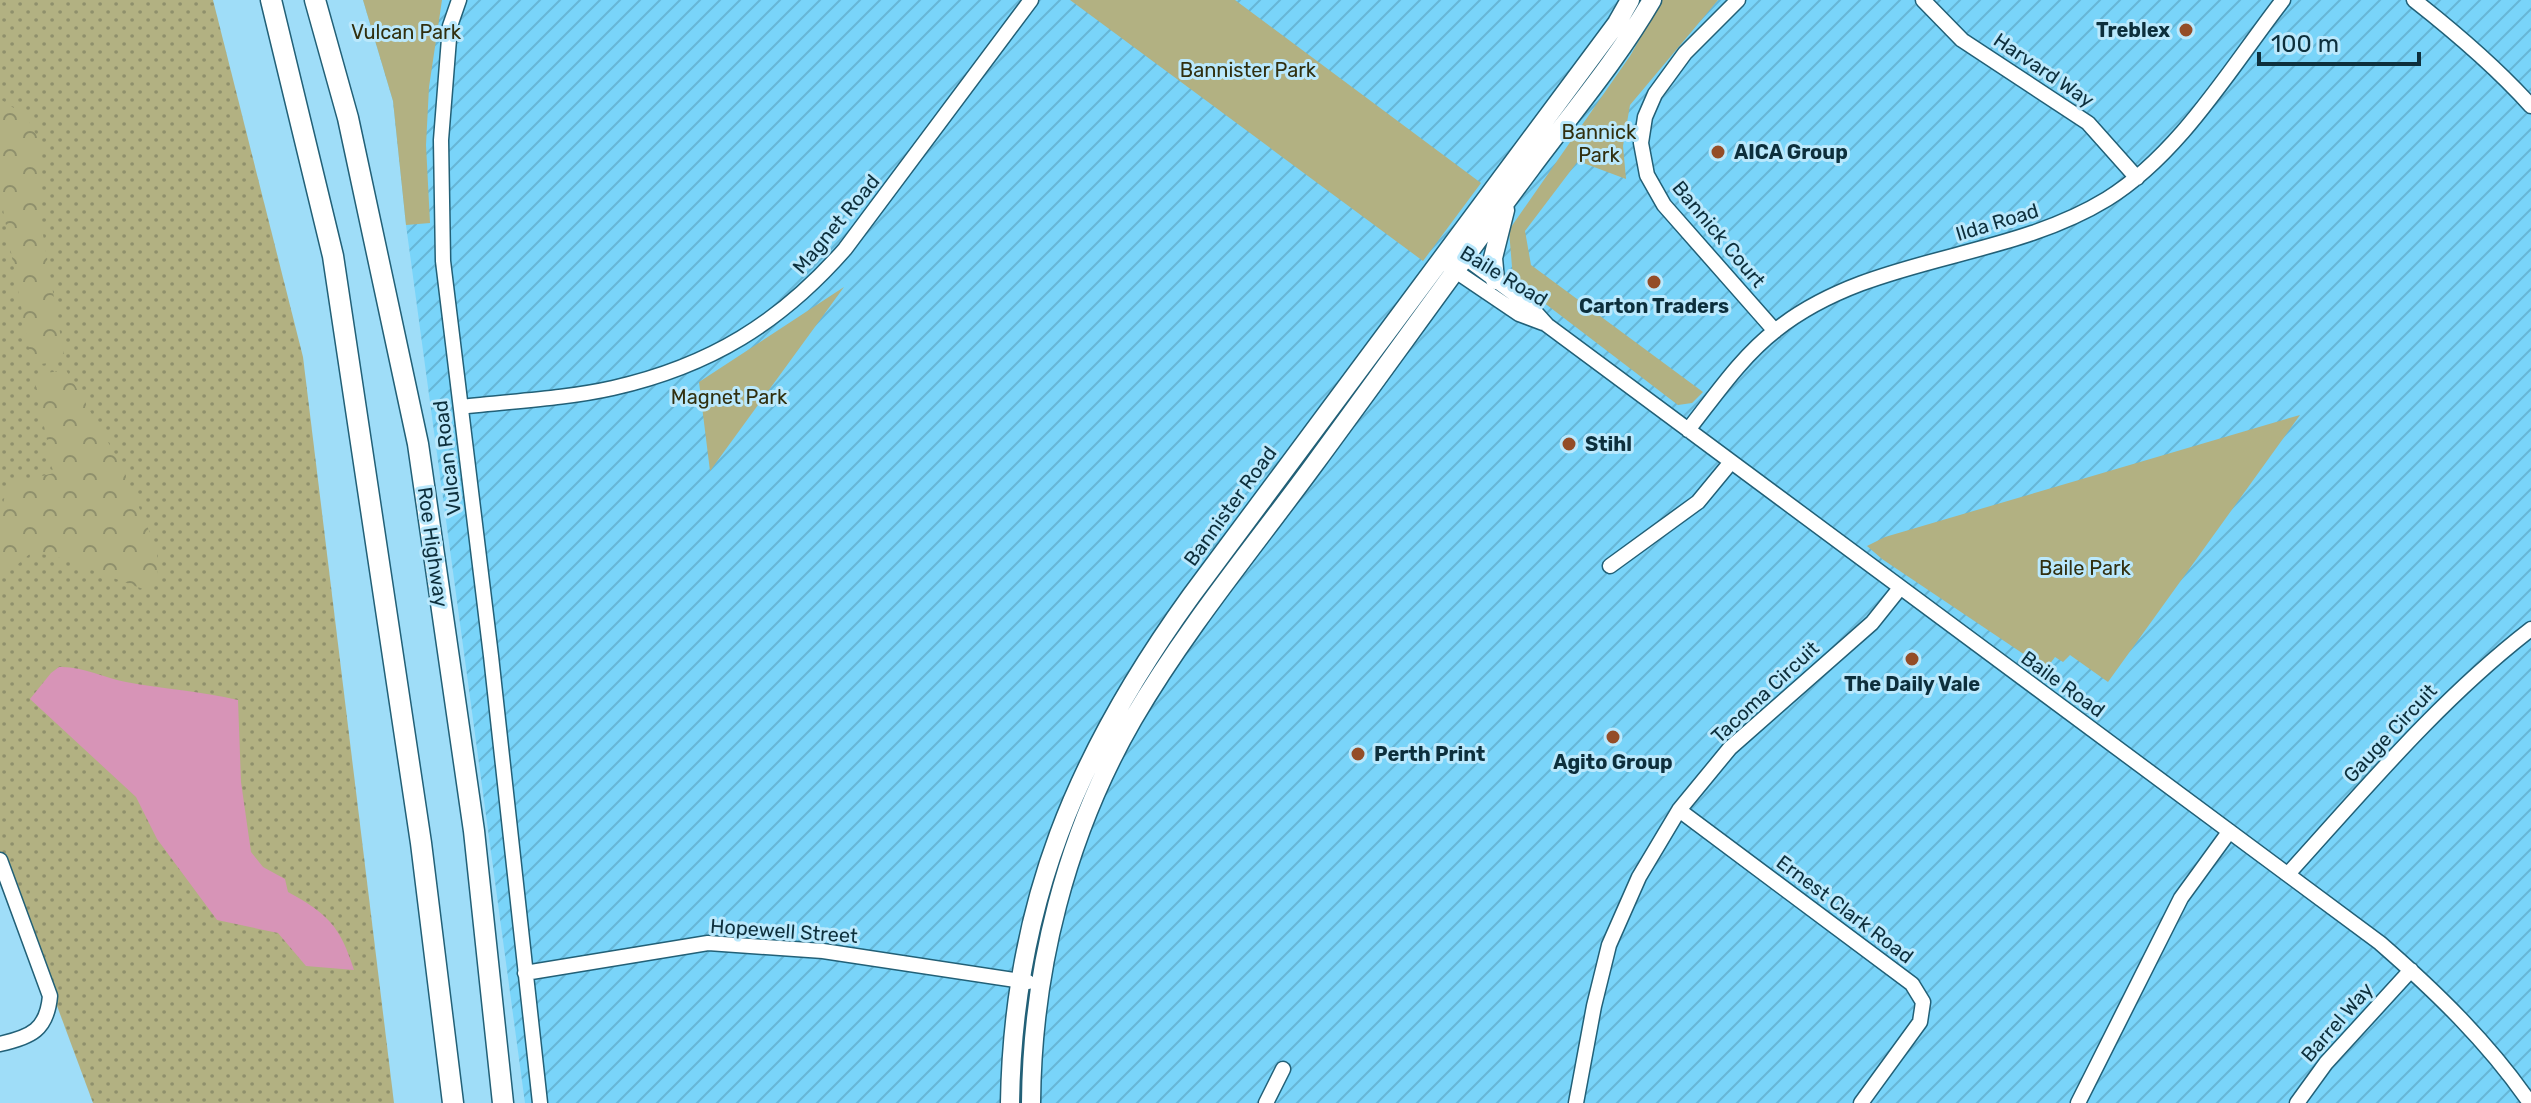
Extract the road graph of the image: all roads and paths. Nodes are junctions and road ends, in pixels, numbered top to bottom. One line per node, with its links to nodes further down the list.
1 (271, 0): 34 (highway)
2 (315, 0): 35 (highway, Roe Highway)
3 (459, 0): 18 (street, Vulcan Road)
4 (1031, 0): 18 (street, Magnet Road)
5 (1630, 0): 14 (main road, Bannister Road)
6 (1652, 0): 13 (main road, Bannister Road)
7 (1738, 0): 17 (street, Bannick Court)
8 (1923, 0): 12 (street, Harvard Way)
9 (2283, 0): 12 (street, Ilda Road)
10 (2414, 0): 11 (street)
11 (2531, 106)
12 (2137, 178): 17 (street, Ilda Road)
13 (1507, 200): 14 (main road, Bannister Road); 15 (main road)
14 (1454, 260): 15 (street, Baile Road); 16 (street, Baile Road); 30 (main road, Bannister Road); 31 (main road, Bannister Road)
15 (1495, 280): 16 (street, Baile Road)
16 (1547, 325): 19 (street, Baile Road)
17 (1775, 331): 19 (street, Ilda Road)
18 (461, 407): 29 (street, Vulcan Road)
19 (1688, 430): 20 (street, Baile Road)
20 (1731, 462): 21 (street); 22 (street, Baile Road)
21 (1610, 566)
22 (1900, 588): 24 (street, Tacoma Circuit); 25 (street, Baile Road)
23 (2531, 629): 27 (street, Gauge Circuit)
24 (1679, 810): 40 (street, Tacoma Circuit); 41 (street, Ernest Clark Road)
25 (2229, 832): 27 (street, Baile Road); 42 (street)
26 (0, 860): 32 (street)
27 (2288, 874): 28 (street, Baile Road)
28 (2411, 970): 43 (street, Barrel Way); 44 (street, Baile Road)
29 (525, 973): 30 (street, Hopewell Street); 36 (street, Vulcan Road)
30 (1020, 981): 31 (street, Hopewell Street); 37 (main road, Bannister Road)
31 (1040, 984): 38 (main road, Bannister Road)
32 (0, 1044)
33 (1283, 1069): 39 (street)
34 (453, 1103)
35 (503, 1103)
36 (540, 1103)
37 (1010, 1103)
38 (1031, 1103)
39 (1266, 1103)
40 (1576, 1103)
41 (1861, 1103)
42 (2078, 1103)
43 (2297, 1103)
44 (2530, 1103)

